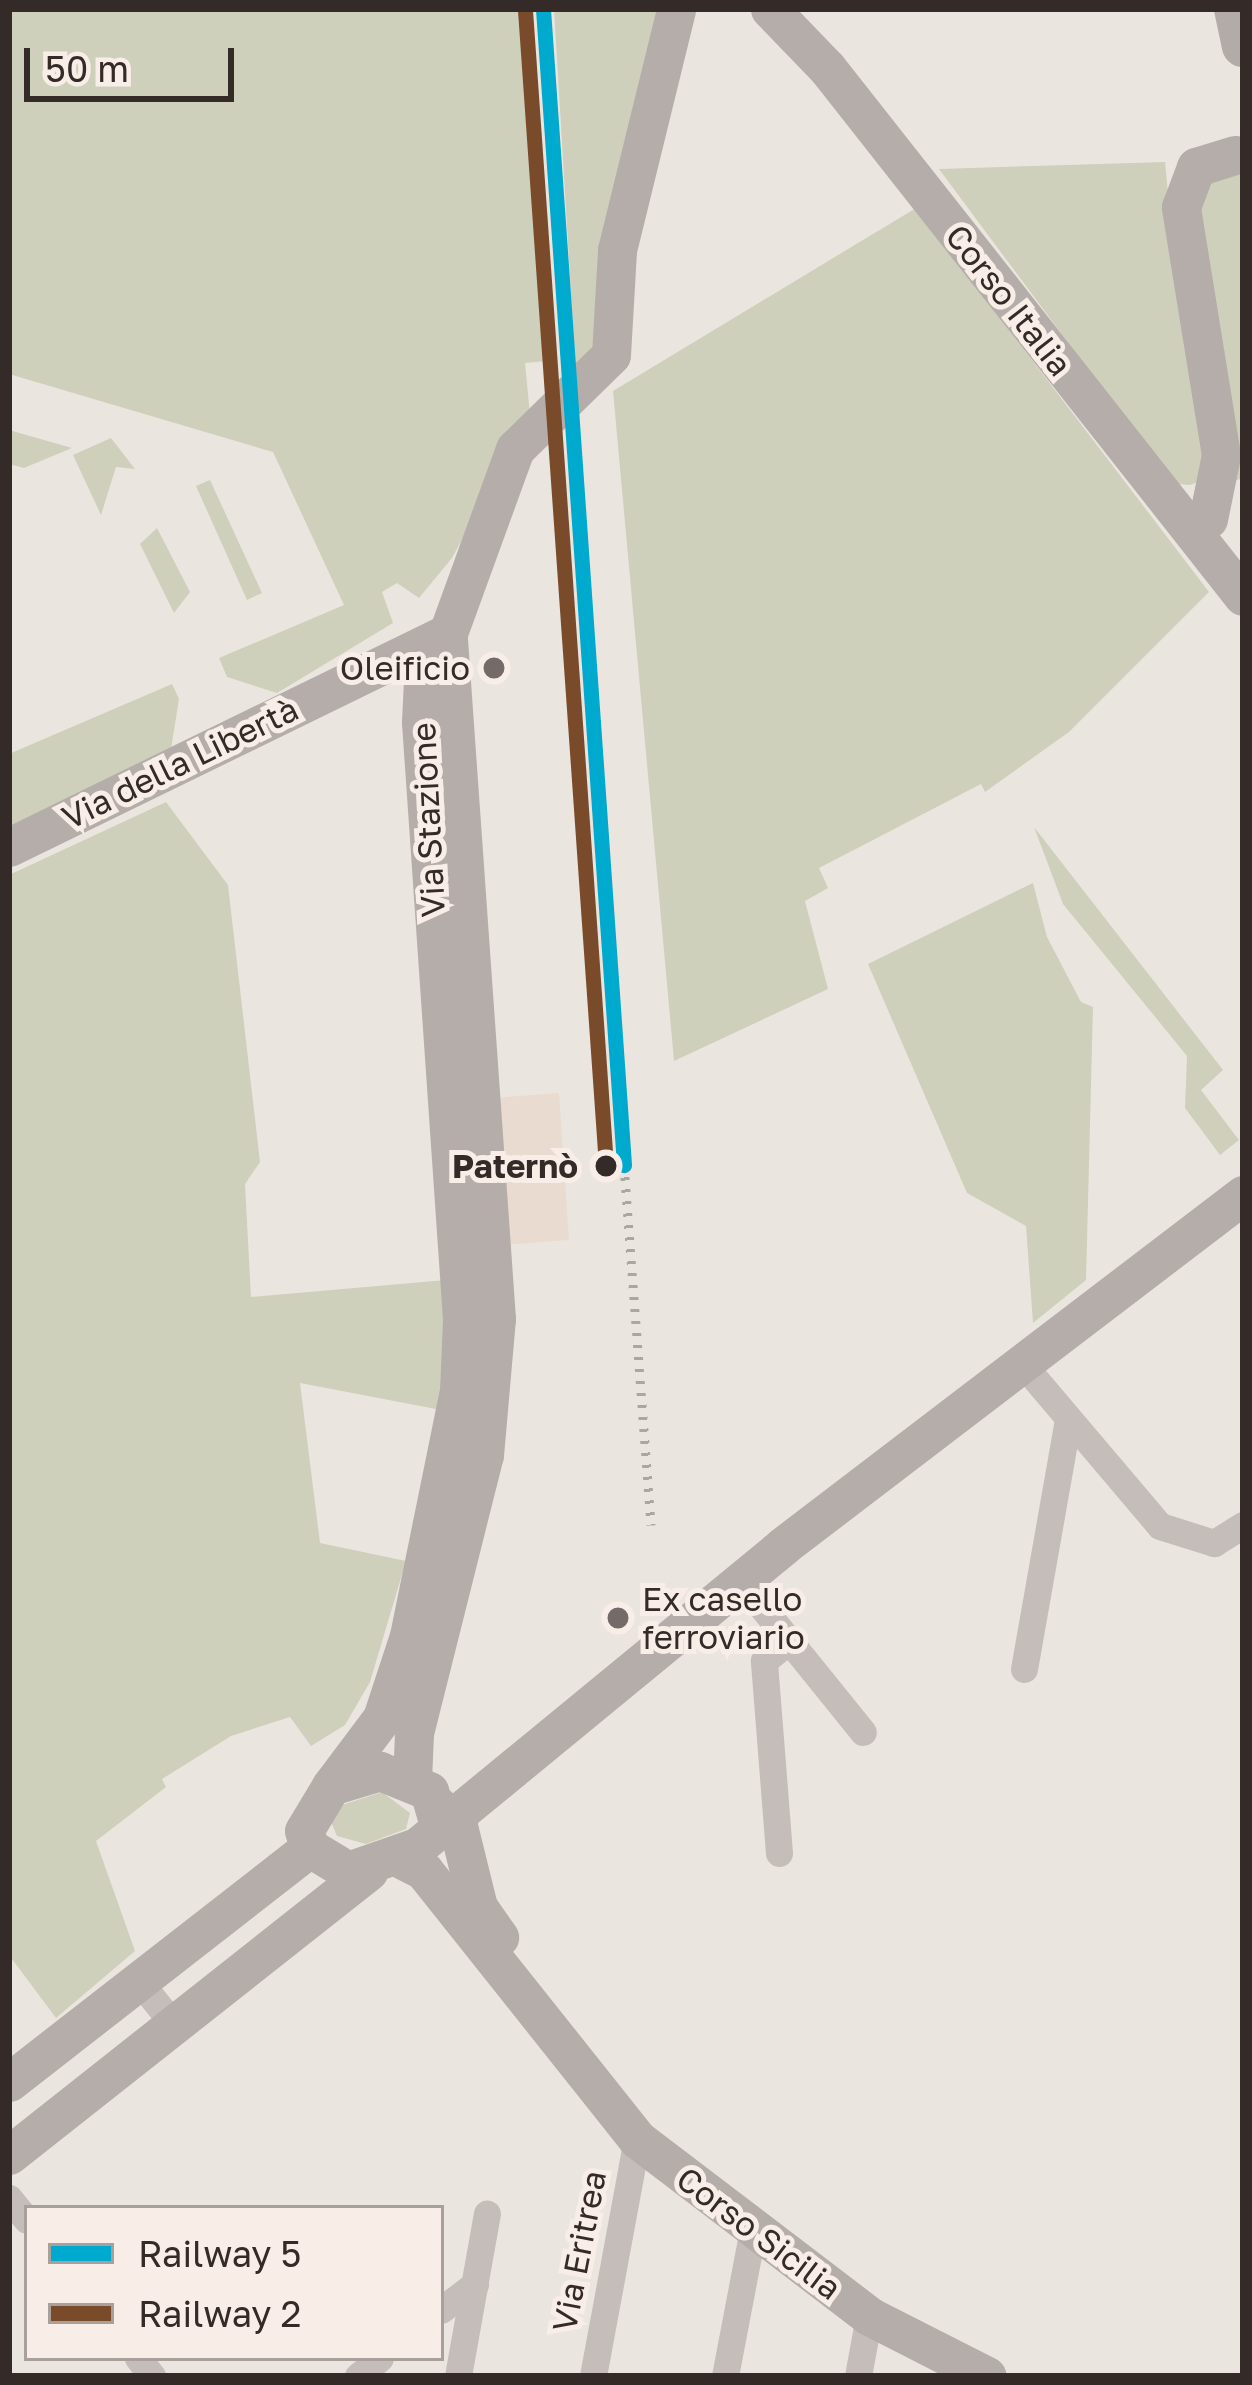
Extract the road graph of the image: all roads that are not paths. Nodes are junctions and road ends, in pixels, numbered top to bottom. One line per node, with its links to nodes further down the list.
1 (676, 9): 9 (street)
2 (770, 9): 7 (street, Corso Italia)
3 (1235, 9): 4 (main road)
4 (1243, 46)
5 (1235, 155): 7 (street)
6 (1243, 494): 7 (street)
7 (1200, 525): 8 (street, Corso Italia)
8 (1243, 596)
9 (448, 632): 10 (street, Via della Libertà); 22 (street, Via Stazione); 23 (street, Via Stazione)
10 (9, 847)
11 (1243, 1166): 13 (street)
12 (1243, 1195): 13 (street)
13 (1105, 1295): 14 (street)
14 (1020, 1361): 15 (street); 17 (street)
15 (1068, 1420): 16 (street); 20 (street)
16 (1243, 1525)
17 (783, 1546): 18 (street); 23 (street)
18 (741, 1581): 19 (street); 23 (street)
19 (789, 1641): 21 (street); 25 (street)
20 (1024, 1669)
21 (863, 1732)
22 (331, 1786): 23 (street); 24 (street)
23 (433, 1803): 26 (street); 29 (street)
24 (310, 1848): 26 (street); 27 (street)
25 (779, 1853)
26 (383, 1865): 28 (street); 29 (street)
27 (139, 1981): 28 (street); 30 (street)
28 (174, 2025): 32 (street)
29 (562, 2052): 31 (street, Corso Sicilia)
30 (9, 2082)
31 (637, 2139): 34 (street, Corso Sicilia); 39 (street, Via Eritrea)
32 (9, 2155)
33 (488, 2214): 35 (street)
34 (752, 2234): 37 (street, Corso Sicilia); 40 (street)
35 (475, 2284): 36 (street); 38 (street)
36 (444, 2309)
37 (869, 2315): 41 (street); 42 (street, Corso Sicilia)
38 (458, 2376)
39 (592, 2376)
40 (725, 2376)
41 (858, 2376)
42 (987, 2376)

